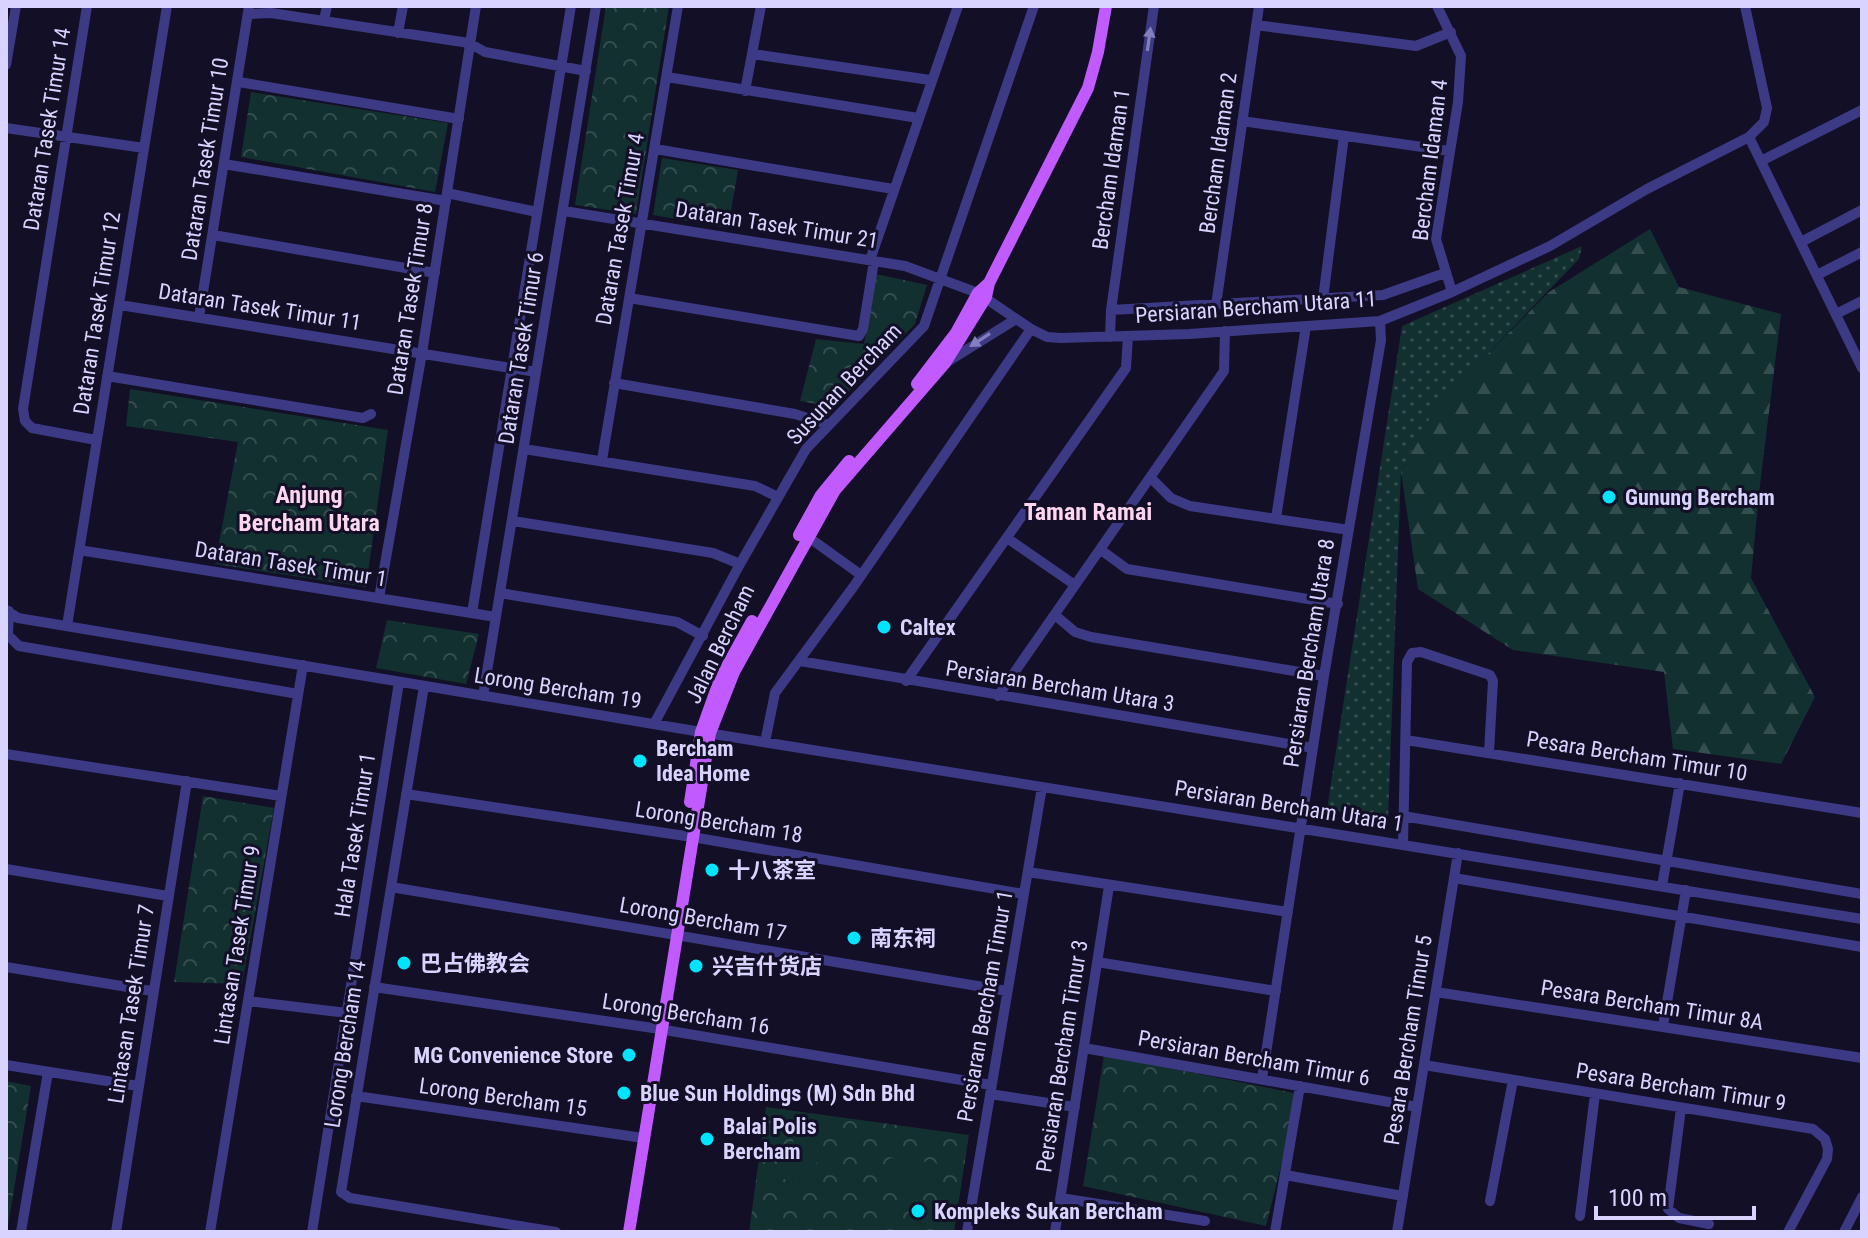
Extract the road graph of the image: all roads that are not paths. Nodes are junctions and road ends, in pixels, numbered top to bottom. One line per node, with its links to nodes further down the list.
1 (16, 6): 25 (street)
2 (87, 6): 37 (street, Dataran Tasek Timur 14)
3 (167, 6): 40 (street, Dataran Tasek Timur 12)
4 (327, 6): 19 (street)
5 (403, 6): 22 (street)
6 (476, 6): 23 (street, Dataran Tasek Timur 8)
7 (571, 6): 26 (street, Dataran Tasek Timur 6)
8 (596, 6): 27 (street, Dataran Tasek Timur 6)
9 (678, 6): 28 (street, Dataran Tasek Timur 4)
10 (761, 6): 24 (street)
11 (958, 6): 29 (street)
12 (1034, 6): 58 (street, Susunan Bercham)
13 (1106, 6): 60 (main road, Jalan Bercham)
14 (1154, 6): 66 (street, Bercham Idaman 1, one-way to 14)
15 (1259, 6): 20 (street, Bercham Idaman 2)
16 (1437, 6): 21 (street, Bercham Idaman 4)
17 (1745, 6): 39 (street)
18 (248, 10): 19 (street); 30 (street, Dataran Tasek Timur 10)
19 (324, 20): 22 (street)
20 (1256, 25): 21 (street); 35 (street, Bercham Idaman 2)
21 (1451, 32): 42 (street, Bercham Idaman 4)
22 (398, 33): 23 (street)
23 (469, 43): 26 (street); 34 (street, Dataran Tasek Timur 8)
24 (753, 54): 29 (street); 31 (street)
25 (6, 65)
26 (562, 66): 27 (street); 49 (street, Dataran Tasek Timur 6)
27 (586, 71): 48 (street, Dataran Tasek Timur 6)
28 (667, 77): 31 (street); 41 (street, Dataran Tasek Timur 4)
29 (930, 80): 33 (street)
30 (239, 82): 34 (street); 44 (street, Dataran Tasek Timur 10)
31 (745, 91): 33 (street)
32 (1862, 110): 43 (street)
33 (918, 118): 45 (street)
34 (459, 119): 46 (street, Dataran Tasek Timur 8)
35 (1242, 121): 38 (street); 65 (street, Bercham Idaman 2)
36 (6, 128): 37 (street)
37 (65, 136): 40 (street); 85 (street, Dataran Tasek Timur 14)
38 (1344, 136): 42 (street); 62 (street)
39 (1749, 137): 43 (street); 59 (street, Persiaran Bercham Utara 11)
40 (144, 148): 64 (street, Dataran Tasek Timur 12)
41 (655, 149): 45 (street); 50 (street, Dataran Tasek Timur 4)
42 (1450, 151): 56 (street, Bercham Idaman 4)
43 (1761, 161): 52 (street)
44 (224, 164): 46 (street); 51 (street, Dataran Tasek Timur 10)
45 (893, 189): 54 (street)
46 (446, 197): 49 (street); 55 (street, Dataran Tasek Timur 8)
47 (1862, 210): 52 (street)
48 (564, 211): 50 (street, Dataran Tasek Timur 21); 80 (street, Dataran Tasek Timur 6)
49 (537, 212): 78 (street, Dataran Tasek Timur 6)
50 (642, 223): 54 (street, Dataran Tasek Timur 21); 61 (street, Dataran Tasek Timur 4)
51 (213, 235): 55 (street); 68 (street, Dataran Tasek Timur 10)
52 (1801, 242): 57 (street)
53 (1862, 252): 57 (street)
54 (872, 261): 58 (street, Dataran Tasek Timur 21); 61 (street)
55 (435, 273): 76 (street, Dataran Tasek Timur 8)
56 (1445, 273): 59 (street); 62 (street, Bercham Idaman 4)
57 (1817, 275): 67 (street)
58 (941, 278): 60 (street, Dataran Tasek Timur 21); 84 (street, Susunan Bercham)
59 (1452, 292): 70 (street, Persiaran Bercham Utara 11)
60 (982, 295): 69 (street, Persiaran Bercham Utara 11); 77 (main road, Jalan Bercham); 93 (main road, Jalan Bercham)
61 (629, 298): 82 (street, Dataran Tasek Timur 4)
62 (1323, 299): 65 (street, Bercham Idaman 4)
63 (1862, 301): 67 (street)
64 (120, 305): 68 (street, Dataran Tasek Timur 11); 81 (street, Dataran Tasek Timur 12)
65 (1216, 305): 66 (street, Bercham Idaman 4)
66 (1111, 310): 75 (street, Bercham Idaman 1)
67 (1836, 314): 79 (street)
68 (199, 317): 76 (street, Dataran Tasek Timur 11)
69 (1016, 319): 72 (street, Persiaran Bercham Utara 11); 77 (street, one-way to 77)
70 (1380, 321): 71 (street, Persiaran Bercham Utara 11); 92 (street, Persiaran Bercham Utara 8)
71 (1306, 326): 73 (street, Persiaran Bercham Utara 11); 90 (street)
72 (1031, 329): 75 (street, Persiaran Bercham Utara 11); 98 (street)
73 (1225, 331): 74 (street, Persiaran Bercham Utara 11); 88 (street)
74 (1128, 336): 75 (street, Persiaran Bercham Utara 11); 94 (street)
75 (1110, 337)
76 (422, 353): 78 (street, Dataran Tasek Timur 11); 101 (street, Dataran Tasek Timur 8)
77 (945, 363): 93 (main road, Jalan Bercham)
78 (511, 367): 80 (street, Dataran Tasek Timur 11); 103 (street, Dataran Tasek Timur 6)
79 (1862, 368)
80 (536, 372): 86 (street, Dataran Tasek Timur 6)
81 (107, 376): 83 (street); 85 (street, Dataran Tasek Timur 12)
82 (614, 383): 84 (street); 87 (street, Dataran Tasek Timur 4)
83 (371, 414)
84 (829, 425): 89 (street, Susunan Bercham)
85 (96, 440): 95 (street, Dataran Tasek Timur 12)
86 (524, 449): 87 (street); 91 (street, Dataran Tasek Timur 6)
87 (602, 460): 89 (street)
88 (1151, 478): 90 (street); 96 (street)
89 (778, 497): 97 (street, Susunan Bercham)
90 (1276, 518): 92 (street)
91 (513, 521): 97 (street); 100 (street, Dataran Tasek Timur 6)
92 (1349, 530): 102 (street, Persiaran Bercham Utara 8)
93 (804, 534): 98 (street); 119 (main road, Jalan Bercham)
94 (1007, 538): 99 (street); 112 (street)
95 (79, 550): 101 (street, Dataran Tasek Timur 1); 107 (street, Dataran Tasek Timur 12)
96 (1101, 550): 99 (street); 102 (street)
97 (740, 564): 108 (street, Susunan Bercham)
98 (861, 575): 109 (street)
99 (1075, 585): 104 (street)
100 (500, 593): 106 (street, Dataran Tasek Timur 6); 108 (street)
101 (379, 598): 103 (street, Dataran Tasek Timur 1)
102 (1338, 604): 111 (street, Persiaran Bercham Utara 8)
103 (472, 613): 106 (street, Dataran Tasek Timur 1)
104 (1055, 615): 111 (street); 117 (street)
105 (9, 616): 107 (street, Lorong Bercham 19); 115 (street)
106 (496, 617): 116 (street, Dataran Tasek Timur 6)
107 (67, 626): 110 (street, Lorong Bercham 19)
108 (703, 636): 118 (street, Susunan Bercham)
109 (800, 661): 112 (street, Persiaran Bercham Utara 3); 121 (street)
110 (303, 665): 113 (street, Lorong Bercham 19); 115 (street, Lintasan Tasek Timur 9)
111 (1324, 676): 122 (street, Persiaran Bercham Utara 8)
112 (906, 681): 117 (street, Persiaran Bercham Utara 3)
113 (399, 682): 114 (street, Lorong Bercham 19); 160 (street, Hala Tasek Timur 1)
114 (424, 686): 116 (street, Lorong Bercham 19); 128 (street, Lorong Bercham 14)
115 (298, 694): 129 (street, Lintasan Tasek Timur 9)
116 (483, 696): 118 (street, Lorong Bercham 19)
117 (998, 696): 122 (street, Persiaran Bercham Utara 3)
118 (654, 724): 119 (street, Lorong Bercham 19)
119 (705, 733): 121 (street, Persiaran Bercham Utara 1); 133 (main road, Jalan Bercham)
120 (1406, 740): 123 (street, Pesara Bercham Timur 10); 123 (street); 131 (street)
121 (765, 742): 127 (street, Persiaran Bercham Utara 1)
122 (1313, 748): 132 (street, Persiaran Bercham Utara 8)
123 (1489, 752): 126 (street, Pesara Bercham Timur 10)
124 (6, 754): 125 (street)
125 (187, 781): 129 (street); 146 (street, Lintasan Tasek Timur 7)
126 (1680, 783): 130 (street, Pesara Bercham Timur 10); 136 (street)
127 (1042, 787): 132 (street, Persiaran Bercham Utara 1); 138 (street, Persiaran Bercham Timur 1)
128 (406, 794): 133 (street, Lorong Bercham 18); 142 (street, Lorong Bercham 14)
129 (281, 796): 159 (street, Lintasan Tasek Timur 9)
130 (1862, 813)
131 (1403, 816): 134 (street); 136 (street)
132 (1300, 828): 134 (street, Persiaran Bercham Utara 1); 147 (street, Persiaran Bercham Utara 8)
133 (688, 836): 144 (street, Lorong Bercham 18); 150 (main road, Jalan Bercham)
134 (1403, 845): 135 (street, Persiaran Bercham Utara 1)
135 (1458, 853): 139 (street, Pesara Bercham Timur 5); 141 (street, Persiaran Bercham Utara 1)
136 (1666, 862): 141 (street); 145 (street)
137 (6, 869): 146 (street)
138 (1028, 872): 140 (street); 144 (street, Persiaran Bercham Timur 1)
139 (1454, 878): 148 (street); 158 (street, Pesara Bercham Timur 5)
140 (1109, 886): 147 (street); 152 (street, Persiaran Bercham Timur 3)
141 (1662, 886): 143 (street, Persiaran Bercham Utara 1)
142 (391, 887): 150 (street, Lorong Bercham 17); 154 (street, Lorong Bercham 14)
143 (1686, 890): 148 (street); 149 (street, Persiaran Bercham Utara 1)
144 (1024, 894): 156 (street, Persiaran Bercham Timur 1)
145 (1862, 894)
146 (168, 896): 155 (street, Lintasan Tasek Timur 7)
147 (1288, 912): 157 (street, Persiaran Bercham Utara 8)
148 (1682, 916): 151 (street); 161 (street)
149 (1862, 919)
150 (672, 934): 156 (street, Lorong Bercham 17); 162 (main road, Jalan Bercham)
151 (1862, 947)
152 (1097, 962): 157 (street); 163 (street, Persiaran Bercham Timur 3)
153 (6, 967): 155 (street)
154 (374, 987): 162 (street, Lorong Bercham 16); 174 (street, Lorong Bercham 14)
155 (152, 991): 170 (street, Lintasan Tasek Timur 7)
156 (1007, 991): 172 (street, Persiaran Bercham Timur 1)
157 (1276, 991): 168 (street, Persiaran Bercham Utara 8)
158 (1436, 992): 161 (street, Pesara Bercham Timur 8A); 166 (street, Pesara Bercham Timur 5)
159 (248, 1001): 160 (street); 190 (street, Lintasan Tasek Timur 9)
160 (347, 1013): 191 (street, Hala Tasek Timur 1)
161 (1663, 1026): 164 (street, Pesara Bercham Timur 8A)
162 (657, 1029): 172 (street, Lorong Bercham 16); 178 (main road, Jalan Bercham)
163 (1084, 1048): 168 (street, Persiaran Bercham Timur 6); 175 (street, Persiaran Bercham Timur 3)
164 (1862, 1058)
165 (6, 1065): 167 (street)
166 (1424, 1065): 169 (street, Pesara Bercham Timur 9); 176 (street, Pesara Bercham Timur 5)
167 (48, 1072): 170 (street); 188 (street)
168 (1262, 1079): 171 (street, Persiaran Bercham Timur 6)
169 (1513, 1080): 173 (street, Pesara Bercham Timur 9); 183 (street)
170 (138, 1086): 189 (street, Lintasan Tasek Timur 7)
171 (1300, 1086): 176 (street, Persiaran Bercham Timur 6); 179 (street)
172 (991, 1089): 175 (street, Lorong Bercham 16); 193 (street, Persiaran Bercham Timur 1)
173 (1595, 1094): 177 (street, Pesara Bercham Timur 9); 184 (street)
174 (356, 1096): 178 (street, Lorong Bercham 15); 192 (street, Lorong Bercham 14)
175 (1075, 1107): 182 (street, Persiaran Bercham Timur 3)
176 (1417, 1107): 180 (street, Pesara Bercham Timur 5)
177 (1681, 1108): 186 (street); 197 (street, Pesara Bercham Timur 9)
178 (639, 1138): 187 (main road, Jalan Bercham)
179 (1285, 1175): 180 (street); 195 (street)
180 (1403, 1196): 196 (street, Pesara Bercham Timur 5)
181 (1862, 1197): 198 (street)
182 (1061, 1198): 185 (street); 194 (street, Persiaran Bercham Timur 3)
183 (1490, 1201)
184 (1580, 1216)
185 (1205, 1221)
186 (1709, 1224)
187 (624, 1230)
188 (21, 1232)
189 (116, 1232)
190 (210, 1232)
191 (312, 1232)
192 (556, 1232)
193 (967, 1232)
194 (1055, 1232)
195 (1275, 1232)
196 (1397, 1232)
197 (1788, 1232)
198 (1844, 1232)

